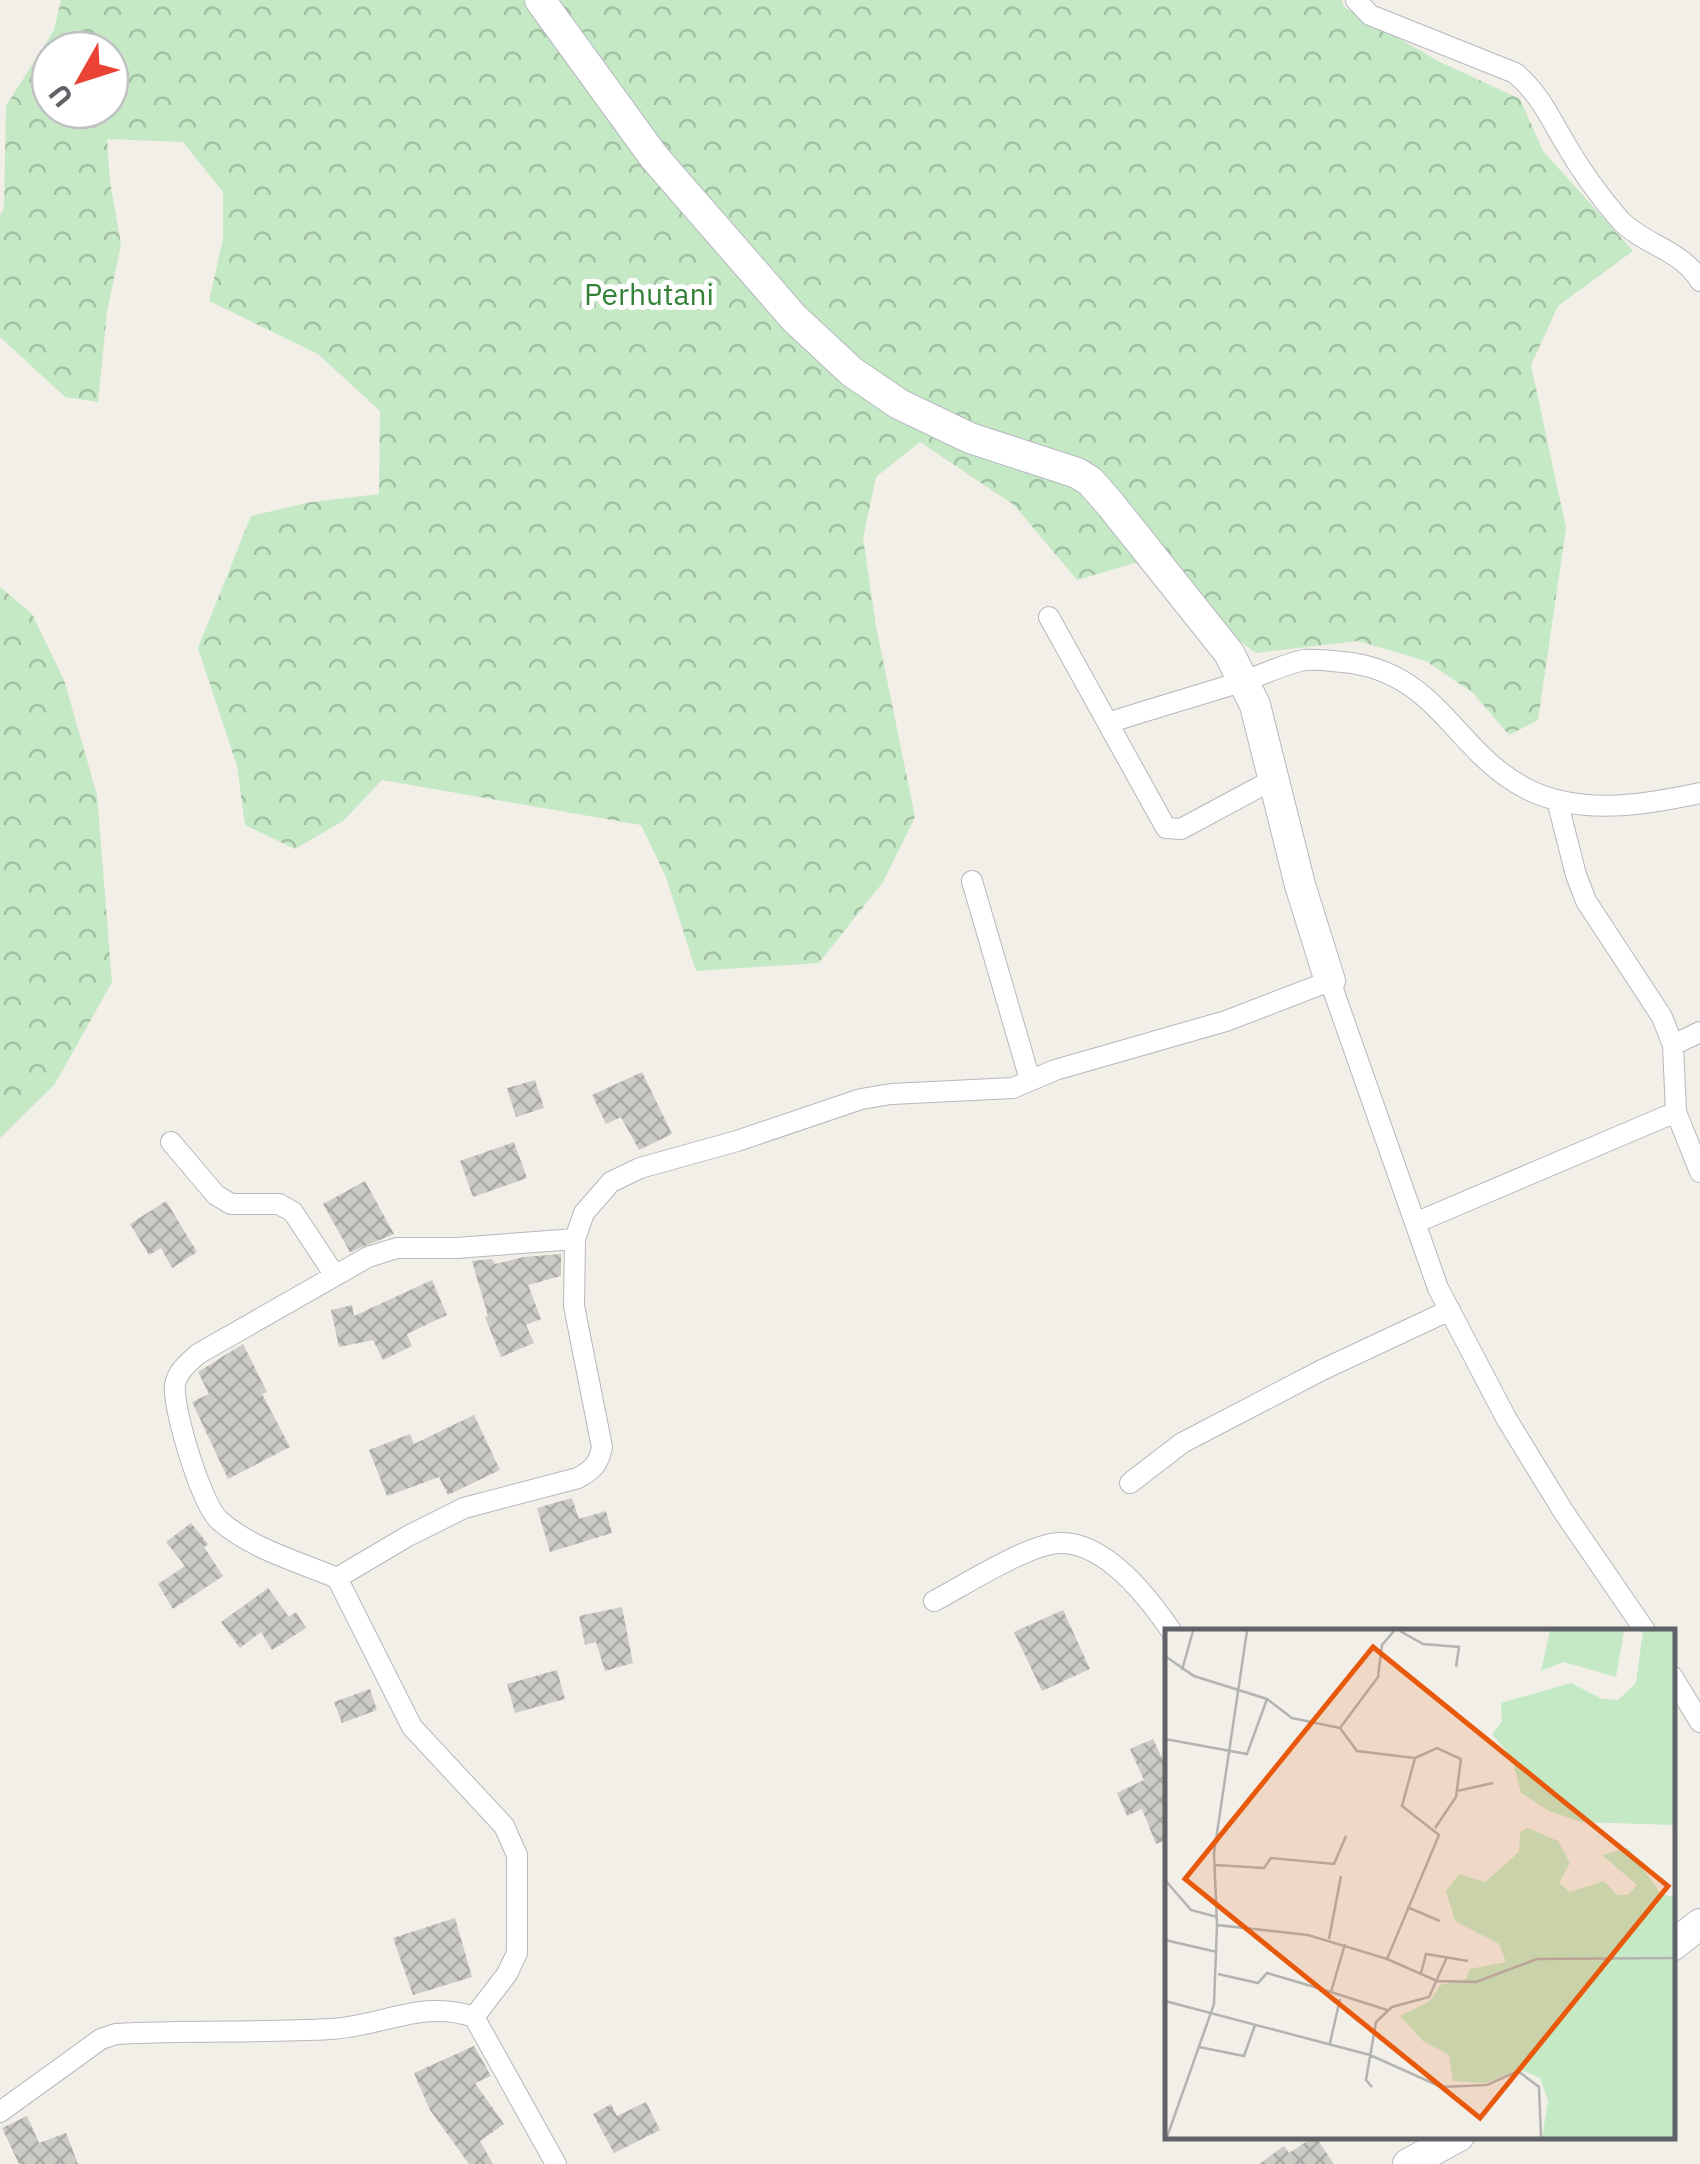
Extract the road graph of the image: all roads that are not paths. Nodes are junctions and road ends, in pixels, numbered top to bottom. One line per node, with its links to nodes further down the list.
1 (540, 0): 5 (main road)
2 (1356, 0): 3 (street)
3 (1700, 281)
4 (1049, 617): 6 (street)
5 (1245, 680): 6 (street); 7 (main road); 9 (street)
6 (1108, 723): 7 (street)
7 (1274, 778): 11 (main road)
8 (1700, 793): 9 (street)
9 (1557, 800): 13 (street)
10 (972, 881): 14 (street)
11 (1330, 981): 14 (street); 18 (street)
12 (1700, 1032): 13 (street)
13 (1673, 1045): 15 (street)
14 (1030, 1080): 19 (street)
15 (1676, 1112): 17 (street); 18 (street)
16 (171, 1142): 20 (street)
17 (1700, 1172)
18 (1415, 1223): 21 (street)
19 (576, 1240): 20 (street); 23 (street)
20 (334, 1274): 23 (street)
21 (1450, 1310): 22 (street); 26 (street)
22 (1130, 1484)
23 (337, 1578): 31 (street)
24 (934, 1601): 25 (street)
25 (1170, 1629)
26 (1644, 1629)
27 (1675, 1681): 28 (street)
28 (1700, 1722)
29 (1700, 1924): 30 (main road)
30 (1675, 1944)
31 (474, 2016): 32 (street); 34 (street)
32 (0, 2112)
33 (1454, 2139): 35 (main road)
34 (556, 2164)
35 (1408, 2164)

